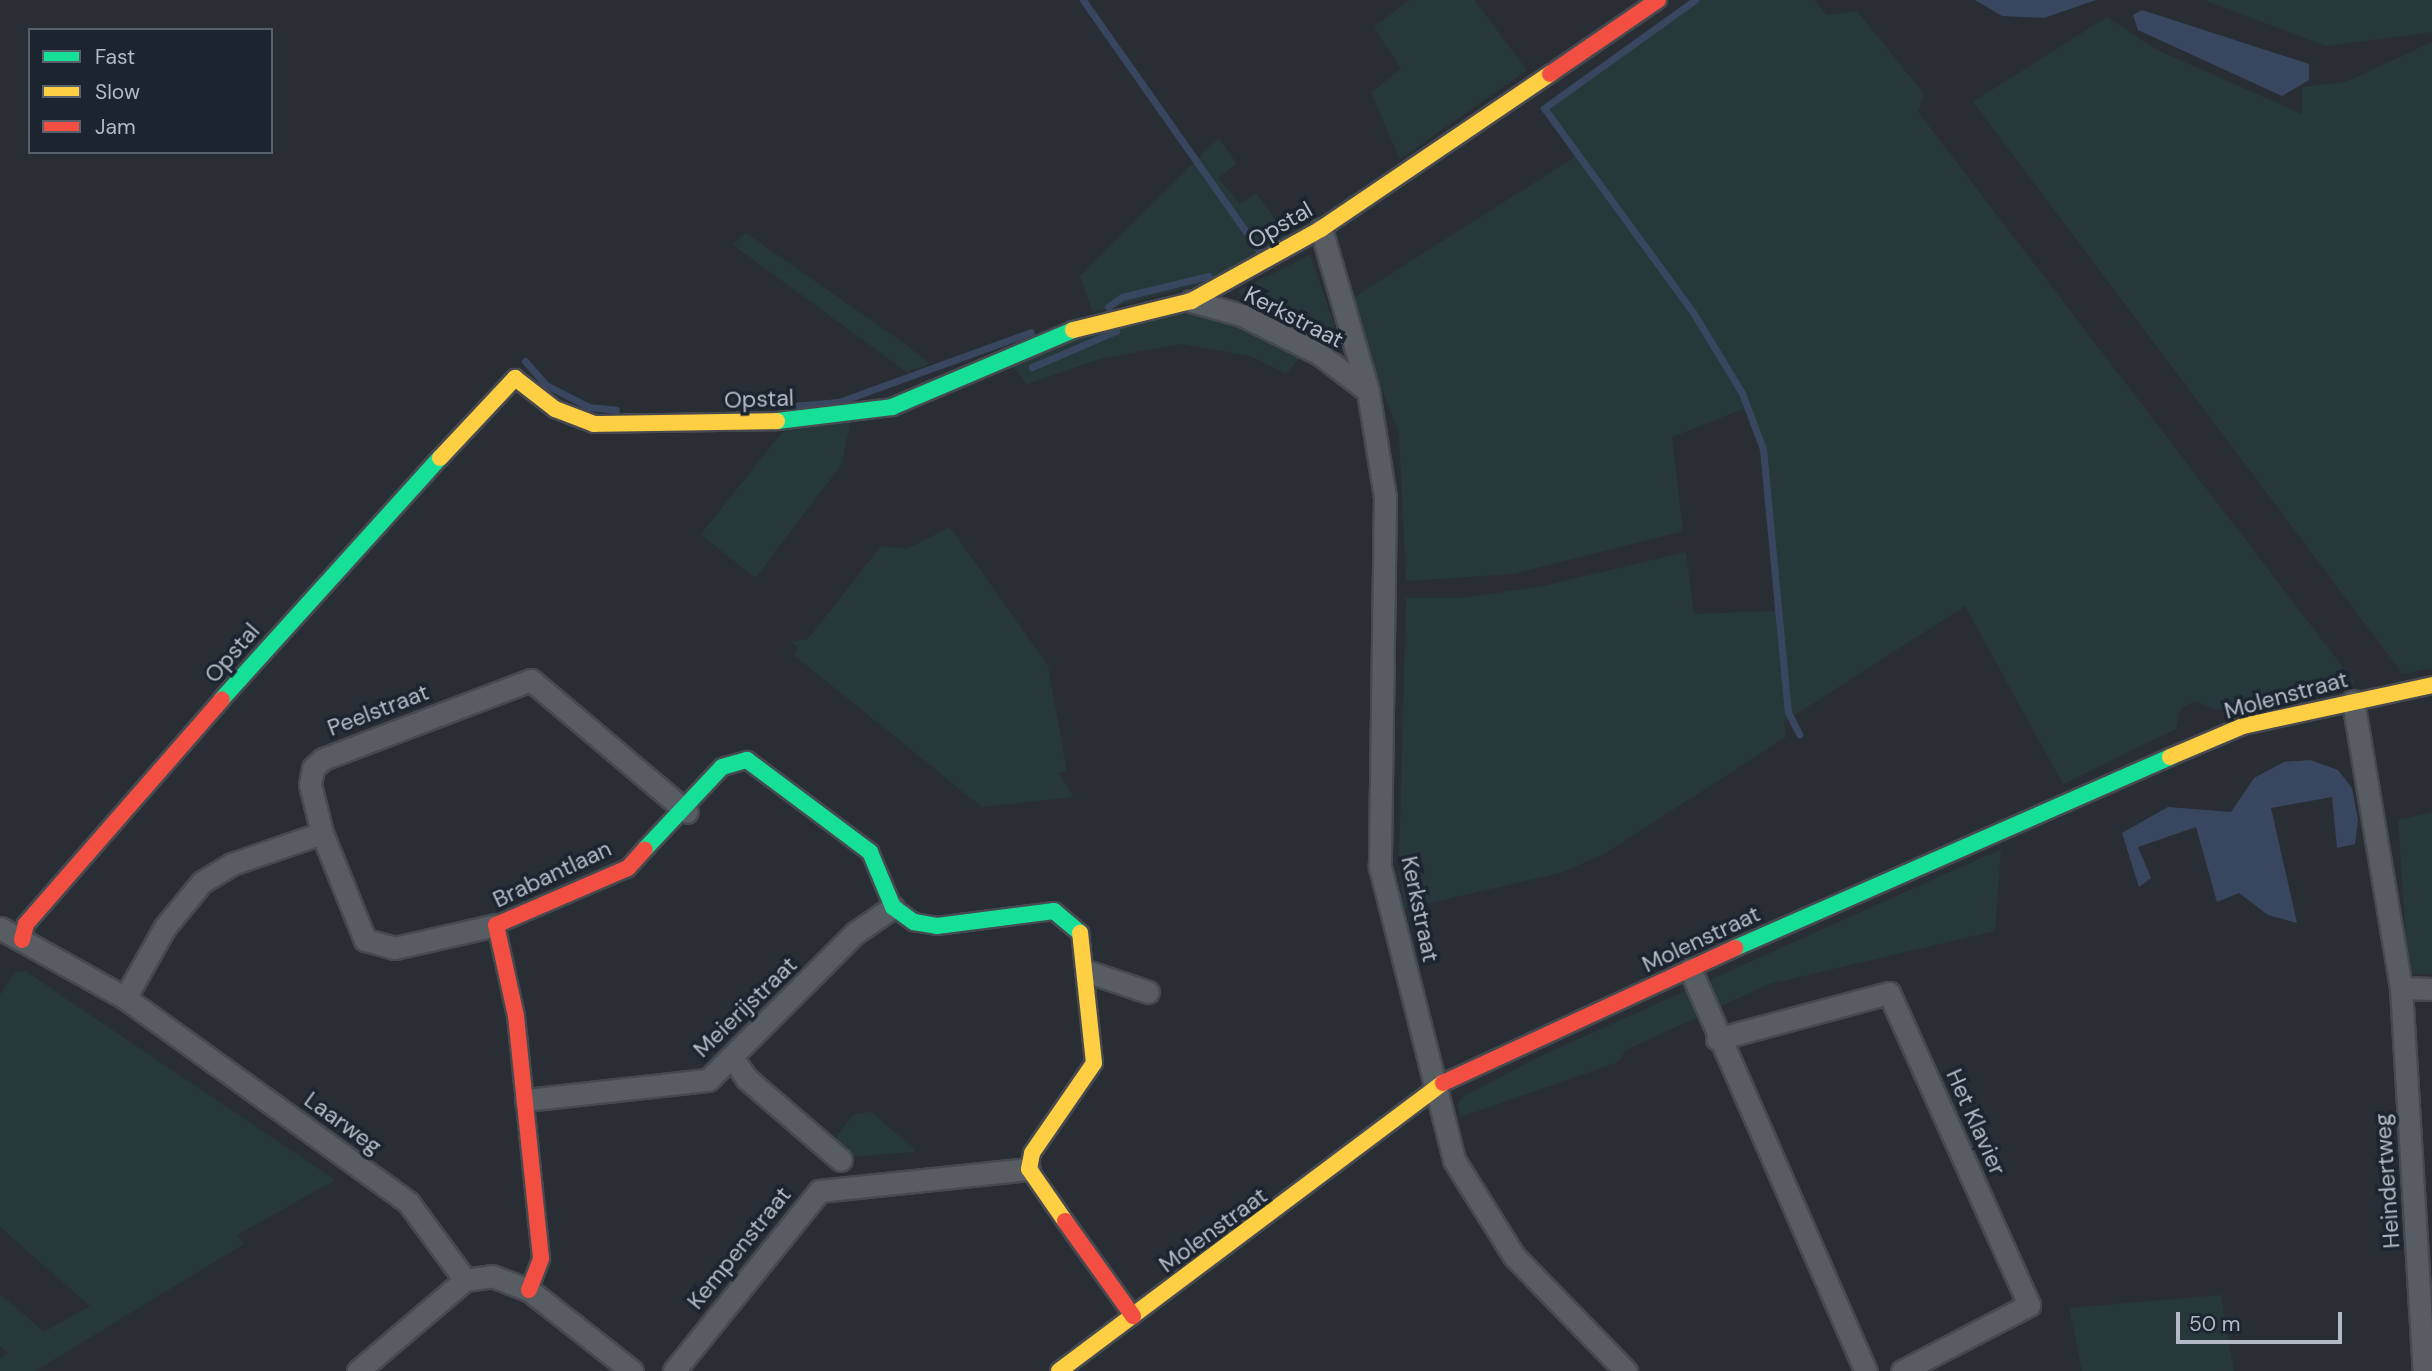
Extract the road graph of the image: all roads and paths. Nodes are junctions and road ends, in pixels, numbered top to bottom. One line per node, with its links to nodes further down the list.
1 (1658, 0): 2 (street, Opstal)
2 (1321, 229): 3 (street, Opstal); 4 (street, Kerkstraat)
3 (1191, 301): 4 (street, Kerkstraat); 12 (street, Opstal)
4 (1368, 391): 21 (street, Kerkstraat)
5 (2432, 685): 6 (street, Molenstraat)
6 (2353, 701): 13 (street, Molenstraat); 15 (street, Heindertweg)
7 (687, 812): 8 (street, Peelstraat); 9 (street, Brabantlaan); 10 (street, Brabantlaan)
8 (322, 833): 10 (street, Peelstraat); 18 (street)
9 (893, 907): 14 (street); 20 (street, Meierijstraat)
10 (496, 925): 22 (street, Brabantlaan)
11 (0, 928): 12 (street, Laarweg)
12 (22, 940): 18 (street, Laarweg)
13 (1690, 969): 19 (street); 21 (street, Molenstraat)
14 (1089, 972): 17 (street); 24 (street)
15 (2400, 988): 16 (street); 35 (street, Heindertweg)
16 (2432, 989)
17 (1148, 992)
18 (125, 998): 25 (street, Laarweg)
19 (1717, 1039): 33 (street); 34 (street, Het Klavier)
20 (734, 1060): 22 (street, Meierijstraat); 23 (street)
21 (1435, 1087): 27 (street, Molenstraat); 32 (street, Kerkstraat)
22 (526, 1100): 26 (street, Brabantlaan)
23 (841, 1160)
24 (1029, 1169): 27 (street); 30 (street, Kempenstraat)
25 (464, 1279): 26 (street); 28 (street)
26 (529, 1290): 29 (street)
27 (1133, 1316): 31 (street, Molenstraat)
28 (358, 1371)
29 (632, 1371)
30 (674, 1371)
31 (1059, 1371)
32 (1626, 1371)
33 (1866, 1371)
34 (1902, 1371)
35 (2424, 1371)

